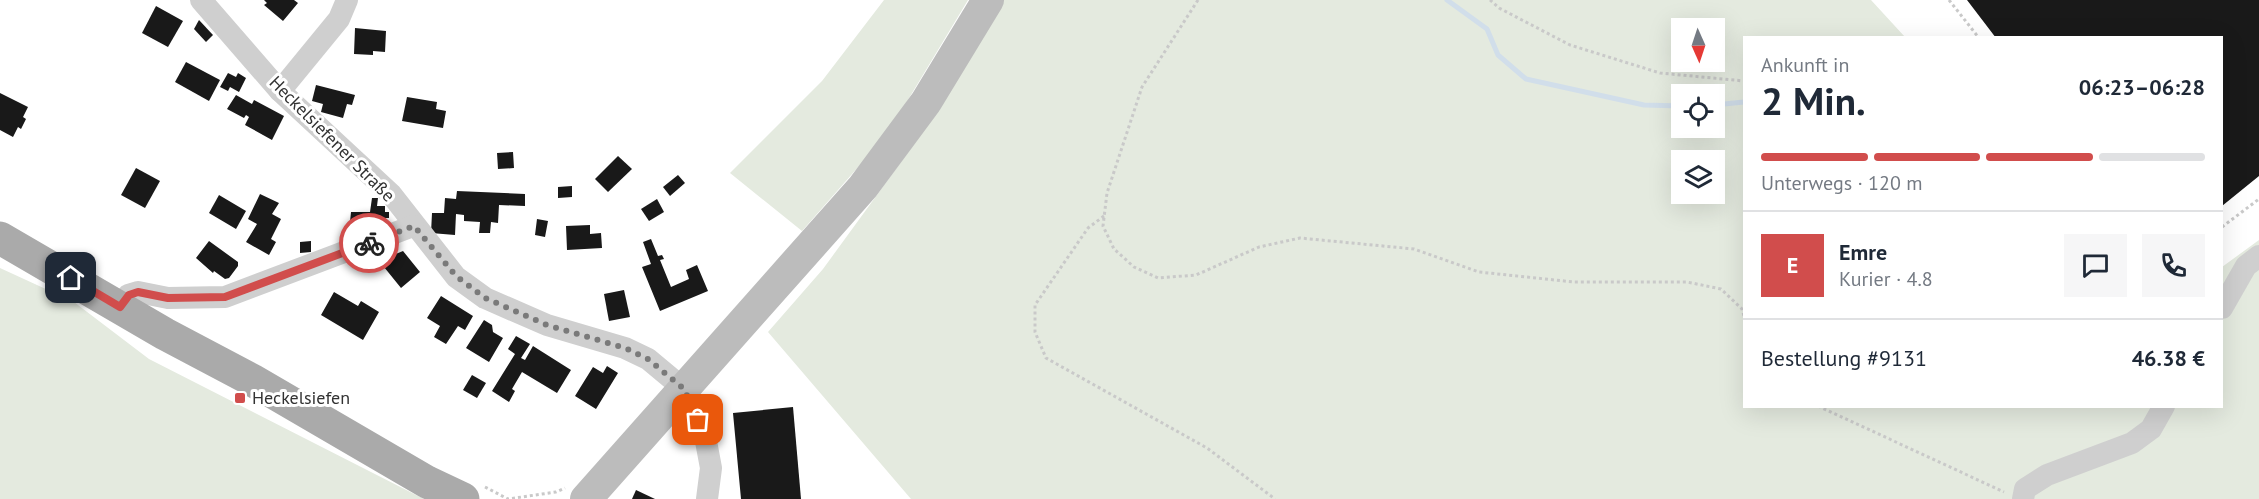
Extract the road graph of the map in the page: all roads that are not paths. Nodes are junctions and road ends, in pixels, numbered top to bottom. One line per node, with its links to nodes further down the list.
1 (201, 0): 4 (street, Heckelsiefener Straße)
2 (347, 0): 4 (street)
3 (988, 0): 10 (main road)
4 (280, 91): 5 (street, Heckelsiefener Straße)
5 (414, 226): 9 (street); 10 (street, Heckelsiefener Straße)
6 (0, 238): 9 (main road)
7 (2259, 256): 8 (street)
8 (2223, 306)
9 (120, 307): 13 (main road)
10 (684, 389): 14 (main road); 15 (street)
11 (2163, 408): 12 (street)
12 (2016, 497)
13 (463, 499)
14 (586, 499)
15 (707, 499)

